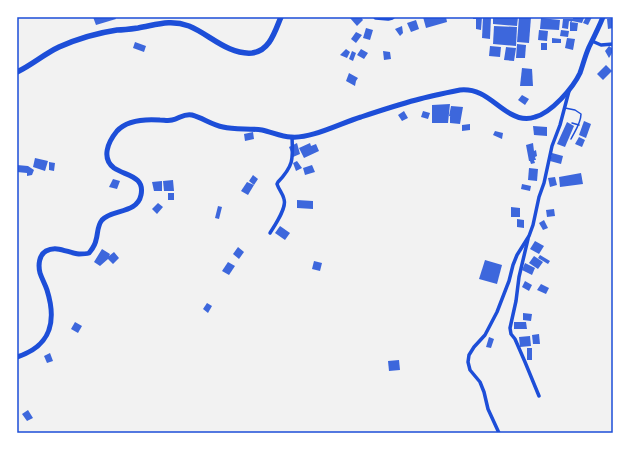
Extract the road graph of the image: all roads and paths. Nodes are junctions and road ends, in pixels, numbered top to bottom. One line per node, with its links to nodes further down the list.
1 (281, 17): 7 (highway)
2 (376, 17): 3 (highway)
3 (392, 17)
4 (603, 17): 5 (main road)
5 (592, 41): 6 (street); 8 (main road)
6 (613, 44)
7 (17, 72)
8 (569, 91): 9 (street); 12 (main road)
9 (565, 108): 11 (lane); 15 (street)
10 (572, 123): 11 (lane)
11 (579, 126): 13 (lane)
12 (292, 137): 14 (street); 16 (main road)
13 (571, 140)
14 (270, 233)
15 (529, 236): 17 (street); 18 (street)
16 (17, 356)
17 (539, 396)
18 (499, 433)

